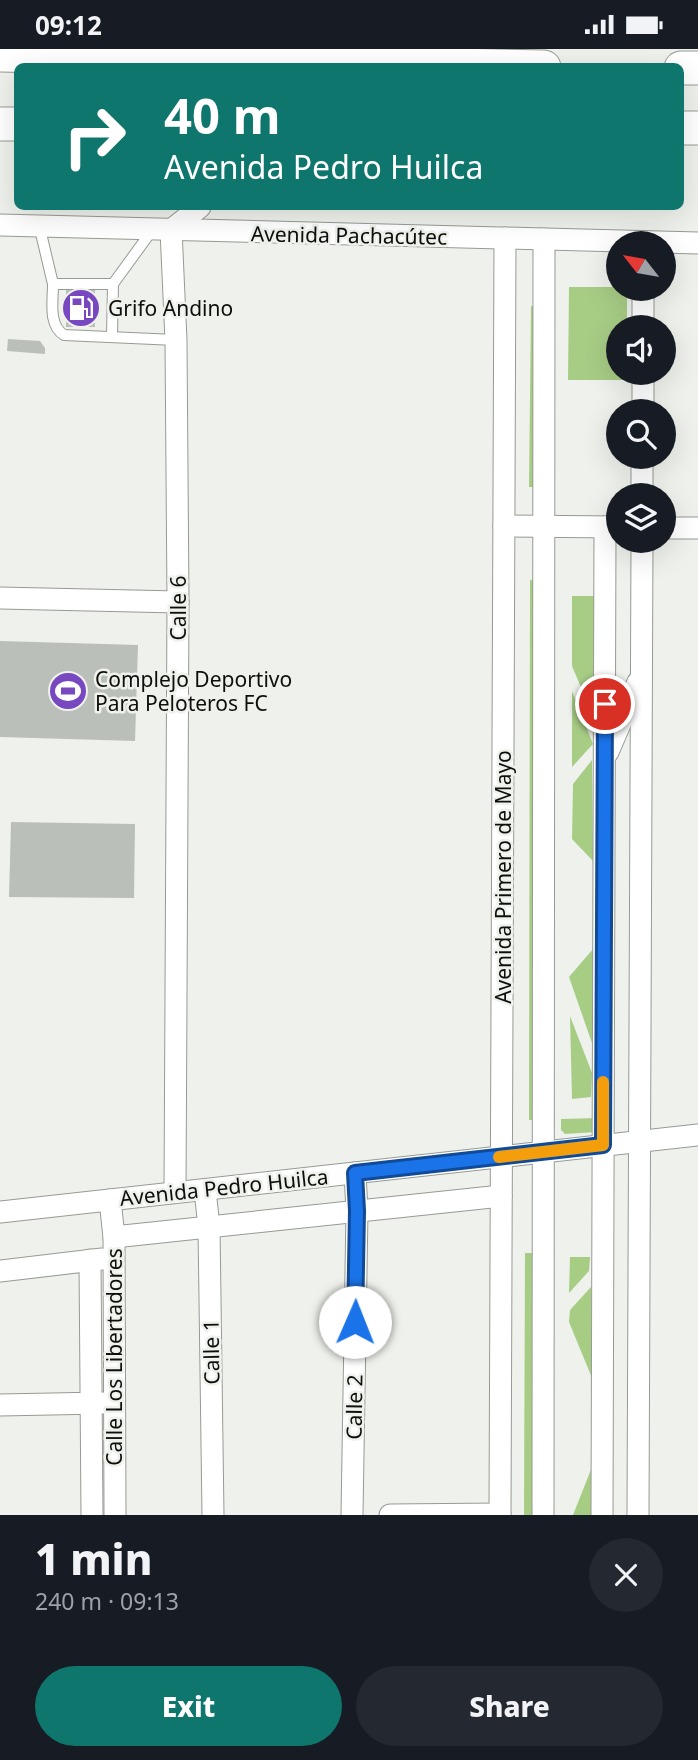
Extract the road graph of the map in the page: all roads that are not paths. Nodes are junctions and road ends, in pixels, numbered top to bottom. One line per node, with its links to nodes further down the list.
1 (0, 55): 2 (main road)
2 (335, 63)
3 (195, 210): 6 (street)
4 (0, 225): 5 (street, Avenida Pachacútec)
5 (39, 225): 6 (street, Avenida Pachacútec); 12 (lane)
6 (162, 230): 7 (street, Avenida Pachacútec); 13 (lane); 15 (street, Calle 6)
7 (505, 238): 8 (street, Avenida Pachacútec); 16 (street, Avenida Primero de Mayo)
8 (544, 239): 9 (street, Avenida Pachacútec); 17 (street, Avenida Primero de Mayo)
9 (606, 241)
10 (676, 243): 11 (street, Avenida Pachacútec)
11 (698, 243)
12 (53, 284): 13 (lane); 14 (lane)
13 (113, 284): 14 (lane)
14 (112, 336): 15 (lane)
15 (176, 340): 24 (street, Calle 6)
16 (504, 526): 17 (street); 31 (street, Avenida Primero de Mayo)
17 (544, 526): 18 (street); 30 (street, Avenida Primero de Mayo)
18 (606, 527)
19 (676, 528): 20 (street)
20 (698, 528)
21 (611, 553): 26 (street)
22 (642, 553): 25 (street)
23 (0, 598): 24 (street)
24 (178, 601): 34 (street, Calle 6)
25 (642, 674): 26 (street); 28 (street)
26 (604, 760): 29 (street)
27 (698, 1135): 28 (street, Avenida Pedro Huilca)
28 (639, 1141): 29 (street, Avenida Pedro Huilca); 54 (street)
29 (603, 1145): 30 (street, Avenida Pedro Huilca); 53 (street)
30 (543, 1152): 31 (street, Avenida Pedro Huilca); 52 (street, Avenida Primero de Mayo)
31 (502, 1157): 32 (street, Avenida Pedro Huilca); 35 (street, Avenida Primero de Mayo)
32 (355, 1173): 33 (street, Avenida Pedro Huilca); 37 (street, Calle 2)
33 (205, 1190): 34 (street, Avenida Pedro Huilca); 39 (street, Calle 1)
34 (175, 1192): 36 (street, Avenida Pedro Huilca)
35 (501, 1196): 37 (street); 51 (street, Avenida Primero de Mayo)
36 (110, 1200): 38 (street, Avenida Pedro Huilca); 40 (street, Calle Los Libertadores)
37 (357, 1211): 39 (street); 49 (street, Calle 2)
38 (0, 1212)
39 (209, 1227): 40 (street); 48 (street, Calle 1)
40 (114, 1248): 41 (street); 43 (street, Calle Los Libertadores)
41 (90, 1260): 42 (street); 44 (street, Calle Los Libertadores)
42 (0, 1271)
43 (114, 1402): 44 (street); 47 (street, Calle Los Libertadores)
44 (91, 1403): 45 (street); 46 (street, Calle Los Libertadores)
45 (0, 1405)
46 (92, 1515)
47 (115, 1515)
48 (213, 1515)
49 (352, 1515)
50 (390, 1515): 51 (street)
51 (500, 1515)
52 (543, 1515)
53 (602, 1515)
54 (638, 1515)

